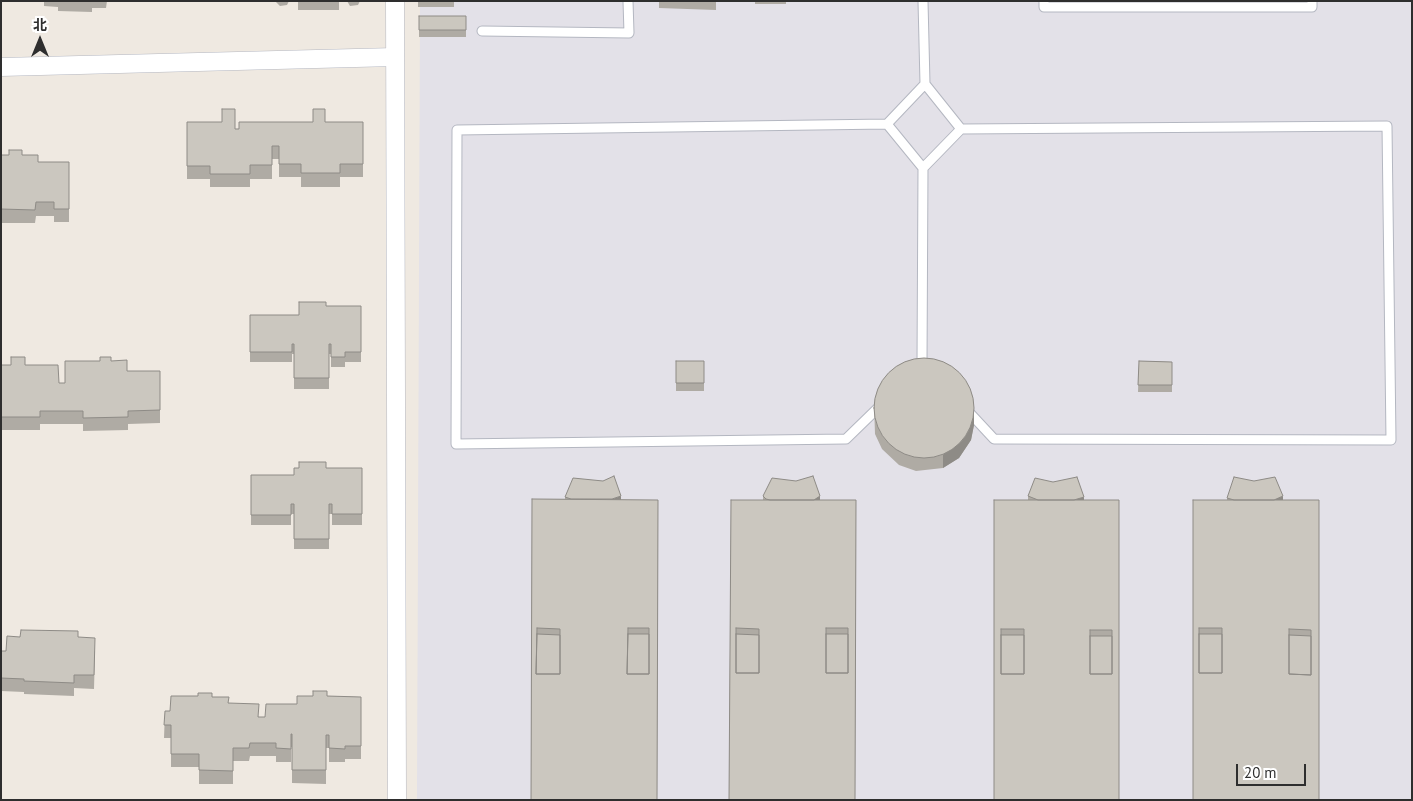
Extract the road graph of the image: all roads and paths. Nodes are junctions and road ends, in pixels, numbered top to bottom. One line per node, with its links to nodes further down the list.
1 (395, 1): 7 (street)
2 (628, 1): 6 (lane)
3 (923, 1): 9 (lane)
4 (1044, 1): 5 (lane)
5 (1312, 1)
6 (482, 31)
7 (395, 56): 8 (street); 16 (street)
8 (1, 67)
9 (925, 84): 10 (lane); 11 (lane)
10 (886, 124): 12 (lane); 14 (lane)
11 (961, 129): 12 (lane); 15 (lane)
12 (923, 168): 13 (lane)
13 (916, 370)
14 (888, 398)
15 (962, 405)
16 (397, 800)

